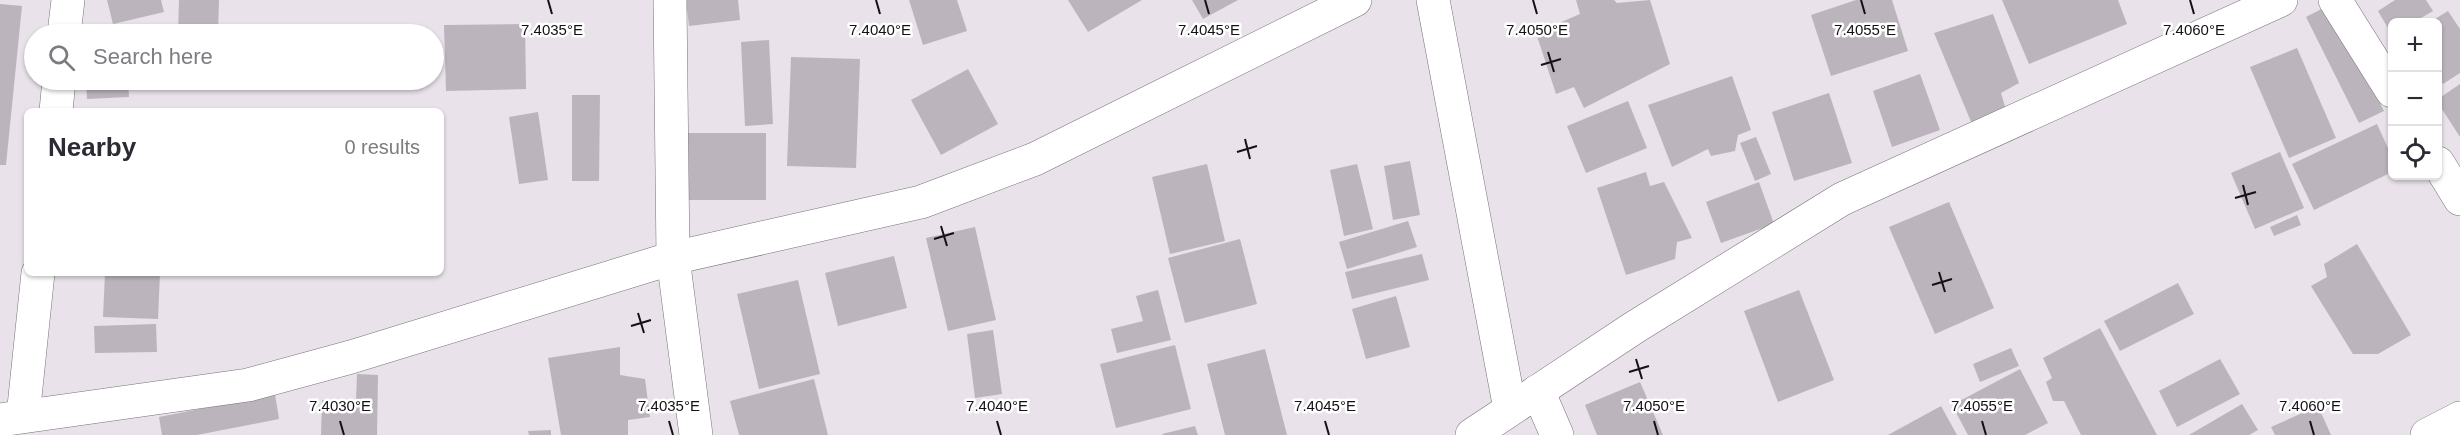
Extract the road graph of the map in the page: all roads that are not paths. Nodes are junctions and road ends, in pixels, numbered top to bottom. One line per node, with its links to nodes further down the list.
1 (68, 0): 7 (street)
2 (670, 0): 13 (street)
3 (1355, 0): 13 (street)
4 (1433, 0): 16 (street)
5 (2281, 0): 15 (street)
6 (2335, 0): 8 (street)
7 (65, 24)
8 (2388, 85)
9 (58, 90): 10 (street)
10 (56, 108)
11 (2442, 170): 12 (street)
12 (2460, 199)
13 (673, 258): 17 (street); 19 (street)
14 (37, 276): 17 (street)
15 (1538, 391): 16 (street); 21 (street)
16 (1510, 410): 20 (street)
17 (12, 418)
18 (2460, 418): 22 (street)
19 (696, 435)
20 (1472, 435)
21 (1557, 435)
22 (2427, 435)

